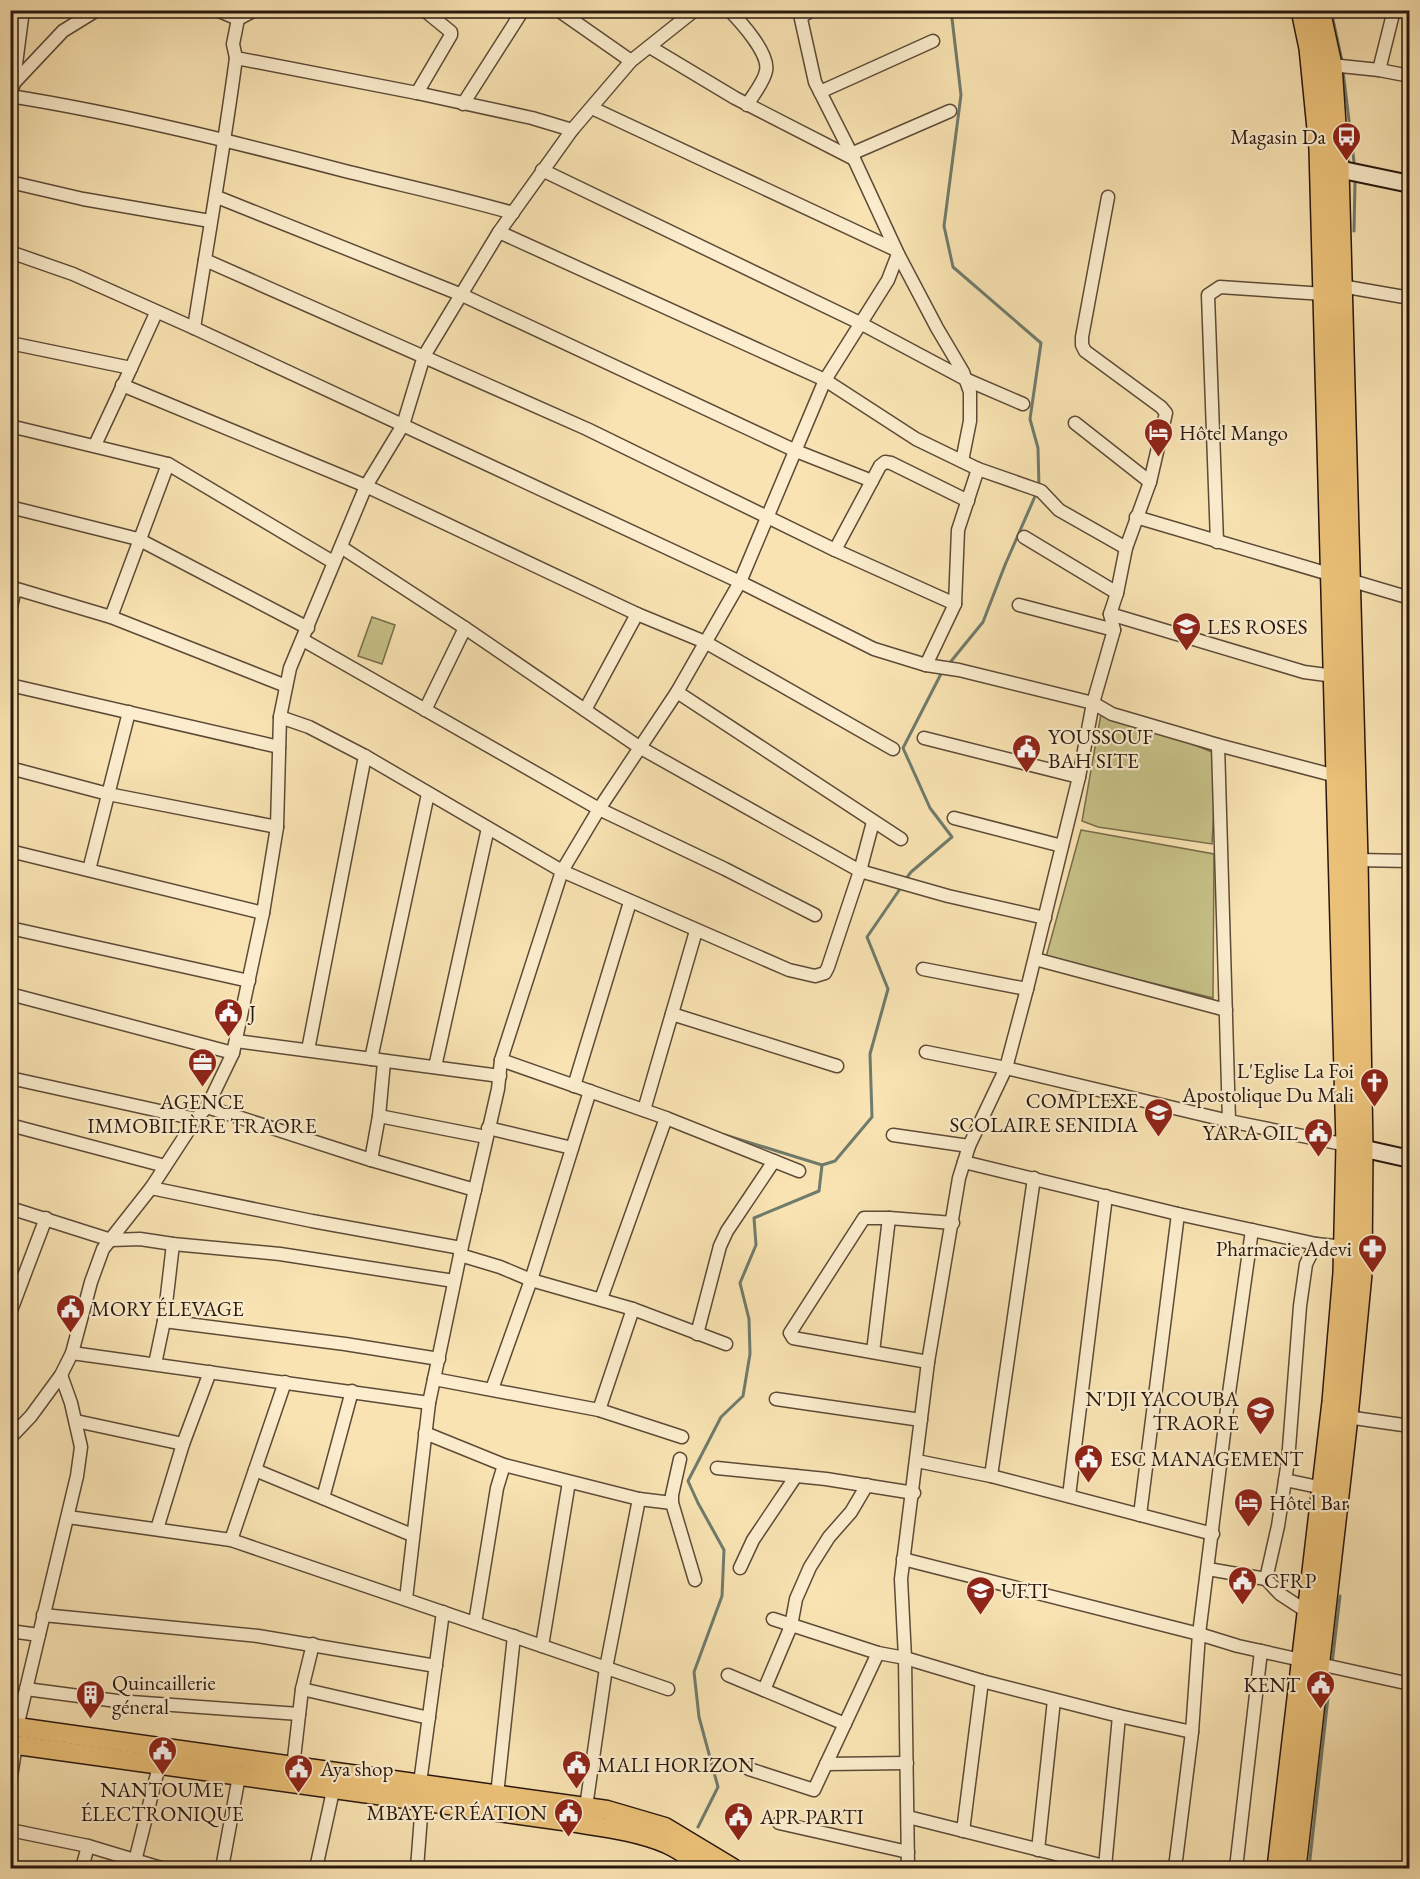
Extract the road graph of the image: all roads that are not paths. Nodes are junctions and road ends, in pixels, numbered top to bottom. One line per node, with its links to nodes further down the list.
1 (23, 10): 24 (street)
2 (97, 10): 24 (street)
3 (217, 10): 14 (street)
4 (255, 10): 14 (street)
5 (424, 10): 23 (street)
6 (523, 10): 25 (street)
7 (558, 10): 18 (street)
8 (729, 10): 26 (street)
9 (1302, 10): 44 (highway)
10 (1319, 10): 19 (highway)
11 (1394, 10): 20 (street)
12 (690, 12): 16 (street)
13 (804, 12): 22 (street)
14 (238, 19): 17 (street)
15 (933, 41): 22 (street)
16 (650, 47): 18 (street); 26 (street)
17 (236, 58): 23 (street); 30 (street)
18 (631, 61): 27 (street)
19 (1330, 65): 20 (street); 32 (highway)
20 (1379, 70): 21 (street)
21 (1410, 76)
22 (820, 92): 31 (street)
23 (417, 93): 25 (street)
24 (12, 95): 30 (street)
25 (463, 104): 29 (street)
26 (747, 105): 31 (street)
27 (592, 108): 29 (street); 42 (street)
28 (950, 111): 31 (street)
29 (573, 130): 33 (street)
30 (225, 139): 36 (street); 38 (street)
31 (853, 156): 42 (street)
32 (1338, 169): 35 (street); 44 (highway)
33 (542, 170): 38 (street); 48 (street)
34 (10, 182): 39 (street)
35 (1410, 184)
36 (217, 197): 39 (street); 45 (street)
37 (1108, 197): 66 (street)
38 (513, 213): 40 (street)
39 (210, 221): 43 (street)
40 (499, 232): 45 (street); 54 (street)
41 (10, 252): 47 (street)
42 (897, 252): 48 (street); 53 (street)
43 (205, 260): 49 (street); 51 (street)
44 (1332, 290): 46 (street); 74 (street); 79 (highway)
45 (462, 295): 51 (street); 61 (street)
46 (1410, 298)
47 (156, 312): 49 (street); 52 (street)
48 (860, 323): 53 (street); 54 (street)
49 (194, 328): 58 (street)
50 (10, 343): 52 (street)
51 (424, 356): 58 (street); 70 (street)
52 (131, 368): 55 (street)
53 (965, 379): 56 (street); 62 (street)
54 (825, 380): 61 (street); 62 (street)
55 (122, 386): 60 (street); 67 (street)
56 (1023, 404)
57 (1075, 423): 66 (street)
58 (403, 425): 67 (street); 80 (street)
59 (10, 426): 60 (street)
60 (95, 445): 63 (street)
61 (796, 450): 65 (street); 70 (street)
62 (962, 461): 64 (street)
63 (168, 464): 73 (street); 78 (street)
64 (978, 469): 68 (street); 76 (street)
65 (872, 481): 68 (street); 77 (street)
66 (1150, 482): 71 (street)
67 (366, 486): 75 (street); 87 (street)
68 (968, 501): 84 (street)
69 (10, 507): 73 (street)
70 (769, 517): 77 (street); 80 (street)
71 (1136, 517): 74 (street); 76 (street)
72 (1024, 537): 82 (street)
73 (138, 539): 89 (street); 92 (street)
74 (1217, 542): 79 (street)
75 (341, 547): 78 (street); 90 (street)
76 (1126, 548): 82 (street)
77 (835, 550): 84 (street)
78 (333, 562): 92 (street)
79 (1340, 577): 83 (street); 95 (highway); 123 (highway)
80 (740, 582): 93 (street); 94 (street)
81 (13, 588): 86 (street); 89 (street)
82 (1117, 593): 88 (street)
83 (1410, 598)
84 (955, 604): 94 (street)
85 (1019, 605): 91 (street)
86 (10, 611)
87 (637, 614): 93 (street); 101 (street)
88 (1110, 614): 91 (street); 95 (street)
89 (111, 617): 97 (street)
90 (465, 628): 100 (street); 101 (street)
91 (1114, 630): 99 (street)
92 (305, 634): 97 (street); 100 (street)
93 (705, 642): 98 (street); 108 (street)
94 (926, 665): 99 (street)
95 (1334, 676): 111 (highway)
96 (10, 685): 102 (street)
97 (286, 686): 103 (street)
98 (677, 692): 107 (street); 117 (street)
99 (1093, 703): 105 (street); 112 (street)
100 (425, 710): 115 (street)
101 (585, 710): 107 (street)
102 (129, 712): 106 (street); 113 (street)
103 (280, 717): 106 (street); 109 (street)
104 (924, 738): 112 (street)
105 (1218, 745): 111 (street); 139 (street)
106 (279, 747): 118 (street)
107 (639, 747): 115 (street); 127 (street)
108 (893, 749)
109 (365, 756): 114 (street); 142 (street)
110 (10, 768): 113 (street)
111 (1336, 776): 164 (highway)
112 (1079, 777): 121 (street)
113 (108, 794): 118 (street); 125 (street)
114 (428, 794): 119 (street); 144 (street)
115 (599, 809): 126 (street); 130 (street)
116 (954, 818): 121 (street)
117 (873, 822): 120 (street); 127 (street)
118 (277, 827): 129 (street)
119 (488, 828): 126 (street); 148 (street)
120 (901, 839)
121 (1062, 846): 131 (street)
122 (10, 851): 125 (street)
123 (1357, 860): 124 (street); 164 (highway)
124 (1410, 861)
125 (89, 870): 129 (street)
126 (562, 871): 128 (street); 145 (street)
127 (860, 871): 131 (street); 133 (street)
128 (630, 902): 133 (street); 152 (street)
129 (263, 913): 136 (street)
130 (815, 915)
131 (1045, 918): 134 (street)
132 (10, 928): 136 (street)
133 (696, 931): 140 (street)
134 (1035, 959): 137 (street); 139 (street)
135 (923, 969): 137 (street)
136 (249, 981): 141 (street)
137 (1027, 989): 149 (street)
138 (10, 994): 141 (street)
139 (1226, 1010): 159 (street)
140 (672, 1014): 147 (street); 155 (street)
141 (234, 1047): 142 (street); 154 (street)
142 (308, 1050): 144 (street)
143 (926, 1052): 149 (street)
144 (371, 1059): 146 (street)
145 (501, 1060): 150 (street); 152 (street)
146 (384, 1062): 148 (street); 156 (street)
147 (837, 1066)
148 (435, 1067): 150 (street)
149 (1006, 1068): 159 (street); 163 (street)
150 (500, 1076): 161 (street)
151 (10, 1078): 158 (street)
152 (574, 1086): 153 (street)
153 (590, 1092): 155 (street); 165 (street)
154 (207, 1107): 158 (street); 167 (street)
155 (644, 1110): 157 (street)
156 (379, 1116): 161 (street); 167 (street)
157 (666, 1118): 168 (street); 189 (street)
158 (196, 1119): 170 (street)
159 (1228, 1122): 164 (street)
160 (10, 1125): 170 (street)
161 (487, 1132): 165 (street); 174 (street)
162 (893, 1135): 163 (street)
163 (969, 1146): 169 (street)
164 (1354, 1146): 166 (street); 185 (highway); 209 (highway)
165 (572, 1148): 187 (street)
166 (1410, 1159)
167 (371, 1160): 174 (street)
168 (774, 1161): 171 (street); 193 (street)
169 (964, 1162): 172 (street); 180 (street)
170 (165, 1166): 173 (street)
171 (799, 1171)
172 (1034, 1178): 175 (street); 223 (street)
173 (151, 1188): 182 (street); 186 (street)
174 (475, 1190): 186 (street)
175 (1106, 1196): 177 (street); 229 (street)
176 (10, 1208): 178 (street)
177 (1178, 1214): 181 (street); 233 (street)
178 (46, 1218): 182 (street); 191 (street)
179 (889, 1218): 180 (street); 195 (street); 195 (street)
180 (953, 1223): 198 (street)
181 (1252, 1230): 184 (street); 237 (street)
182 (111, 1240): 183 (street); 196 (street)
183 (173, 1244): 188 (street); 192 (street)
184 (1316, 1244): 185 (street); 224 (street)
185 (1345, 1247): 227 (highway)
186 (461, 1251): 187 (street); 188 (street)
187 (531, 1280): 189 (street); 204 (street)
188 (454, 1281): 197 (street)
189 (602, 1299): 190 (street)
190 (633, 1309): 193 (street); 208 (street)
191 (10, 1313)
192 (164, 1321): 197 (street); 199 (street)
193 (697, 1334): 194 (street)
194 (726, 1344)
195 (873, 1352): 198 (street)
196 (72, 1353): 199 (street); 201 (street)
197 (439, 1359): 202 (street)
198 (928, 1362): 210 (street)
199 (155, 1364): 200 (street)
200 (210, 1372): 203 (street); 216 (street)
201 (62, 1375): 211 (street); 215 (street)
202 (434, 1379): 204 (street); 207 (street)
203 (285, 1382): 205 (street); 221 (street)
204 (492, 1389): 208 (street)
205 (352, 1391): 207 (street); 230 (street)
206 (776, 1399): 210 (street)
207 (429, 1403): 213 (street)
208 (599, 1410): 214 (street)
209 (1347, 1417): 212 (street); 260 (highway)
210 (921, 1420): 218 (street)
211 (76, 1421): 216 (street); 234 (street)
212 (1410, 1426)
213 (425, 1433): 219 (street); 236 (street)
214 (682, 1437)
215 (10, 1438)
216 (183, 1444): 235 (street)
217 (680, 1460): 232 (street)
218 (917, 1461): 223 (street); 228 (street)
219 (504, 1465): 225 (street); 249 (street)
220 (717, 1468): 222 (street)
221 (255, 1470): 230 (street); 236 (street); 238 (street)
222 (796, 1476): 226 (street); 240 (street)
223 (990, 1476): 229 (street)
224 (1285, 1480): 227 (street); 242 (street)
225 (569, 1482): 231 (street); 256 (street)
226 (867, 1485): 228 (street); 250 (street)
227 (1323, 1488): 246 (highway)
228 (914, 1492): 239 (street)
229 (1069, 1496): 233 (street)
230 (323, 1498): 236 (street)
231 (639, 1499): 232 (street); 262 (street)
232 (672, 1503): 243 (street)
233 (1140, 1515): 237 (street)
234 (68, 1517): 235 (street); 247 (street)
235 (157, 1529): 238 (street)
236 (412, 1534): 244 (street)
237 (1212, 1534): 241 (street)
238 (231, 1540): 244 (street)
239 (903, 1558): 252 (street); 259 (street)
240 (740, 1568)
241 (1208, 1569): 242 (street); 252 (street)
242 (1266, 1579): 246 (street)
243 (695, 1580)
244 (406, 1599): 245 (street)
245 (443, 1612): 249 (street); 261 (street)
246 (1309, 1613): 260 (highway)
247 (43, 1615): 253 (street); 255 (street)
248 (773, 1619): 250 (street)
249 (475, 1623): 254 (street)
250 (791, 1626): 258 (street); 269 (street)
251 (10, 1631): 253 (street)
252 (1199, 1634): 257 (street); 275 (street)
253 (39, 1635): 266 (street)
254 (514, 1636): 256 (street); 286 (street)
255 (313, 1644): 261 (street); 267 (street)
256 (542, 1646): 262 (street)
257 (1261, 1651): 260 (street); 307 (street)
258 (878, 1653): 259 (street); 274 (street)
259 (905, 1658): 264 (street); 277 (street)
260 (1311, 1662): 265 (street); 308 (highway); 309 (highway)
261 (436, 1666): 273 (street)
262 (606, 1668): 268 (street); 288 (street)
263 (728, 1675): 269 (street)
264 (982, 1681): 270 (street); 292 (street)
265 (1410, 1684)
266 (26, 1689): 271 (street); 276 (street)
267 (302, 1689): 271 (street); 273 (street)
268 (668, 1689)
269 (764, 1690): 274 (street)
270 (1054, 1700): 272 (street); 294 (street)
271 (299, 1714): 280 (street)
272 (1119, 1716): 275 (street); 298 (street)
273 (429, 1718): 285 (street)
274 (844, 1724): 278 (street)
275 (1192, 1732): 306 (street)
276 (14, 1735): 279 (main road); 280 (main road); 284 (street)
277 (907, 1763): 278 (street); 289 (street)
278 (826, 1764): 281 (street)
279 (159, 1766): 282 (main road); 296 (street)
280 (293, 1767): 283 (main road)
281 (749, 1769)
282 (238, 1776): 283 (main road); 301 (street)
283 (335, 1781): 285 (main road); 287 (main road); 302 (street)
284 (10, 1783)
285 (420, 1783): 286 (main road)
286 (497, 1795): 288 (main road)
287 (422, 1803): 297 (street); 303 (main road)
288 (586, 1807): 304 (main road)
289 (908, 1817): 292 (street); 295 (street)
290 (779, 1822): 295 (street)
291 (10, 1830): 293 (street)
292 (963, 1831): 294 (street)
293 (88, 1846): 296 (street); 299 (street)
294 (1038, 1850): 298 (street)
295 (908, 1852): 305 (street)
296 (135, 1861): 300 (street)
297 (418, 1868)
298 (1109, 1868)
299 (82, 1869)
300 (161, 1869)
301 (222, 1869)
302 (316, 1869)
303 (707, 1869)
304 (733, 1869)
305 (908, 1869)
306 (1175, 1869)
307 (1236, 1869)
308 (1278, 1869)
309 (1295, 1869)

